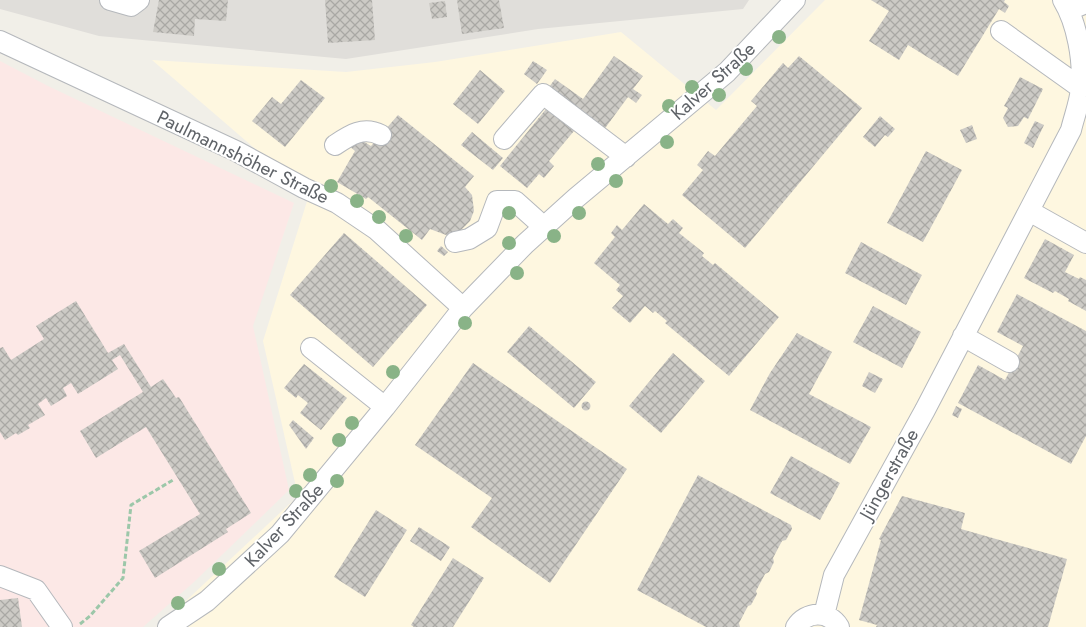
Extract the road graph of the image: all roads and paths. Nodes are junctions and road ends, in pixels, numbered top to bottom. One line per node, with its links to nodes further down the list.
1 (110, 0): 2 (street)
2 (139, 0)
3 (794, 0): 11 (street, Kalver Straße)
4 (1073, 4): 7 (street, Jüngerstraße)
5 (1001, 31): 7 (street)
6 (0, 41): 16 (street, Paulmannshöher Straße)
7 (1081, 88): 12 (street, Jüngerstraße)
8 (381, 136): 10 (street)
9 (504, 139): 11 (street)
10 (335, 146)
11 (626, 157): 13 (street, Kalver Straße)
12 (1029, 211): 15 (street); 17 (street, Jüngerstraße)
13 (544, 227): 14 (street); 16 (street, Kalver Straße)
14 (455, 242)
15 (1086, 243)
16 (462, 308): 20 (street, Kalver Straße)
17 (963, 336): 19 (street); 23 (street, Jüngerstraße)
18 (311, 348): 20 (street)
19 (1009, 362)
20 (385, 407): 26 (street, Kalver Straße)
21 (173, 480): 25 (path)
22 (0, 576): 24 (street)
23 (832, 621): 27 (street, Jüngerstraße)
24 (62, 627)
25 (75, 627)
26 (168, 627)
27 (796, 627)

